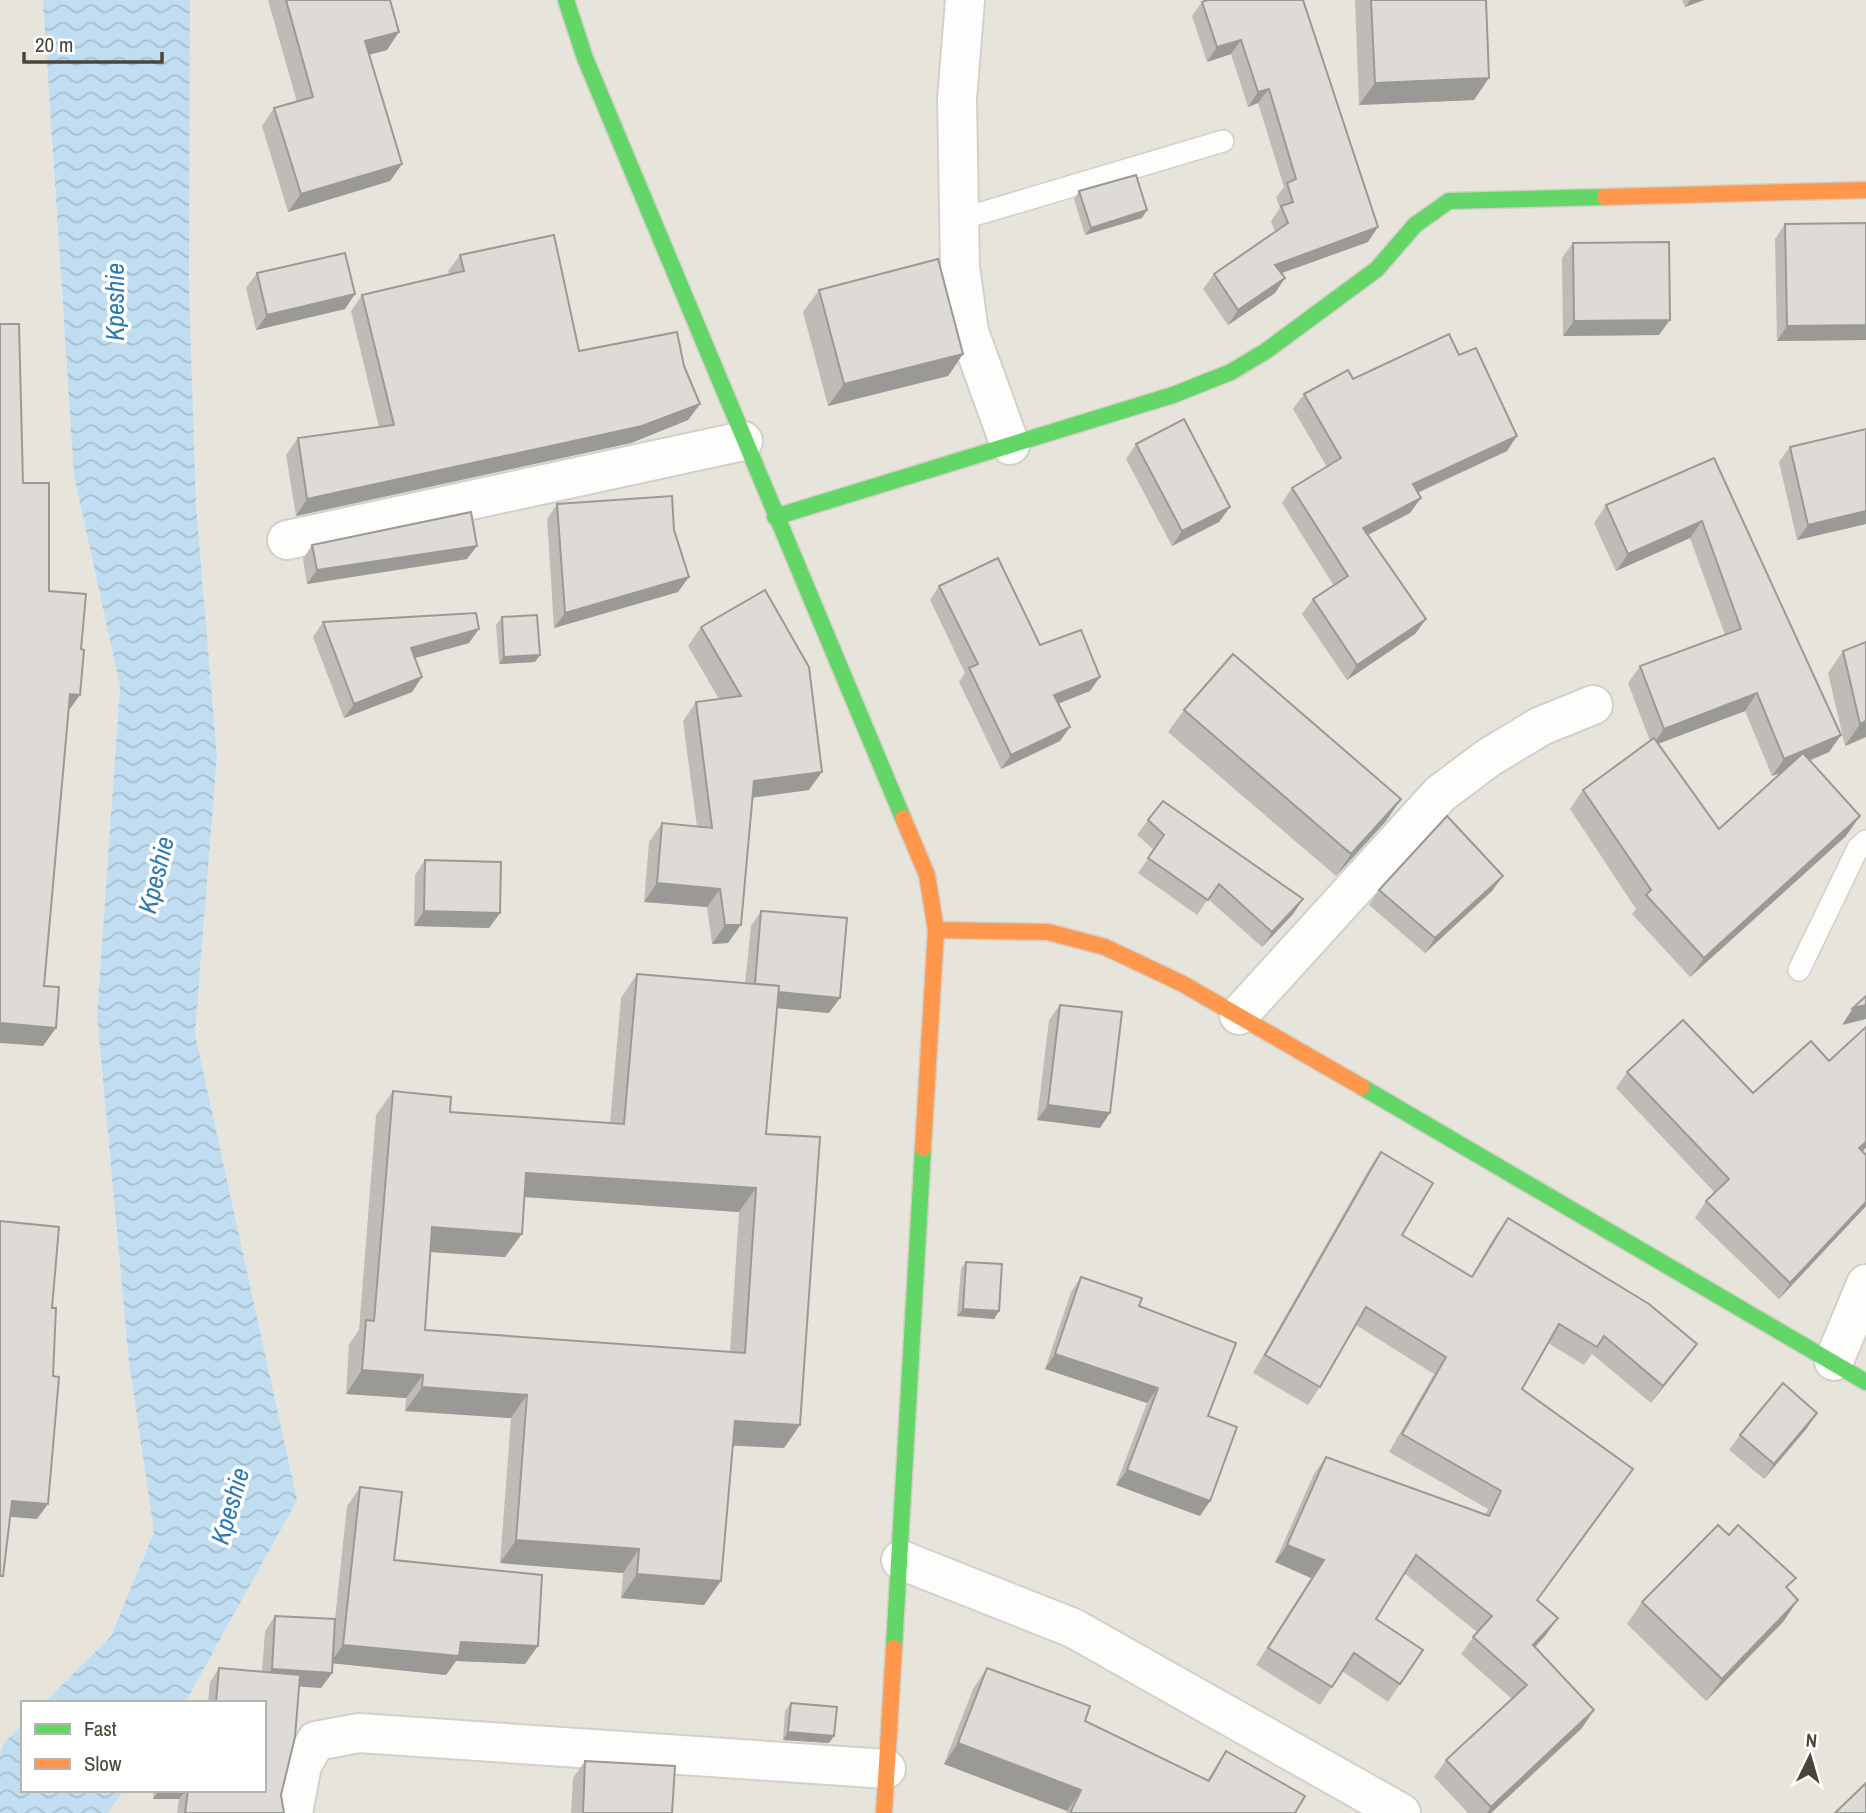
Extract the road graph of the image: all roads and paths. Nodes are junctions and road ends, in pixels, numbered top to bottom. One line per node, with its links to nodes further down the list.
1 (566, 0): 6 (street)
2 (965, 0): 5 (street)
3 (1223, 141): 5 (lane)
4 (1866, 190): 7 (street)
5 (958, 220): 7 (street)
6 (743, 440): 8 (street); 9 (street)
7 (1010, 445): 8 (street)
8 (775, 517): 12 (street)
9 (288, 540)
10 (1593, 705): 14 (street)
11 (1866, 841): 13 (lane)
12 (936, 930): 14 (street); 18 (street)
13 (1799, 970)
14 (1239, 1015): 16 (street)
15 (1866, 1284): 16 (street)
16 (1834, 1360): 17 (street)
17 (1866, 1382)
18 (901, 1560): 19 (street); 22 (street)
19 (886, 1769): 20 (street); 21 (street)
20 (293, 1813)
21 (884, 1813)
22 (1401, 1813)

